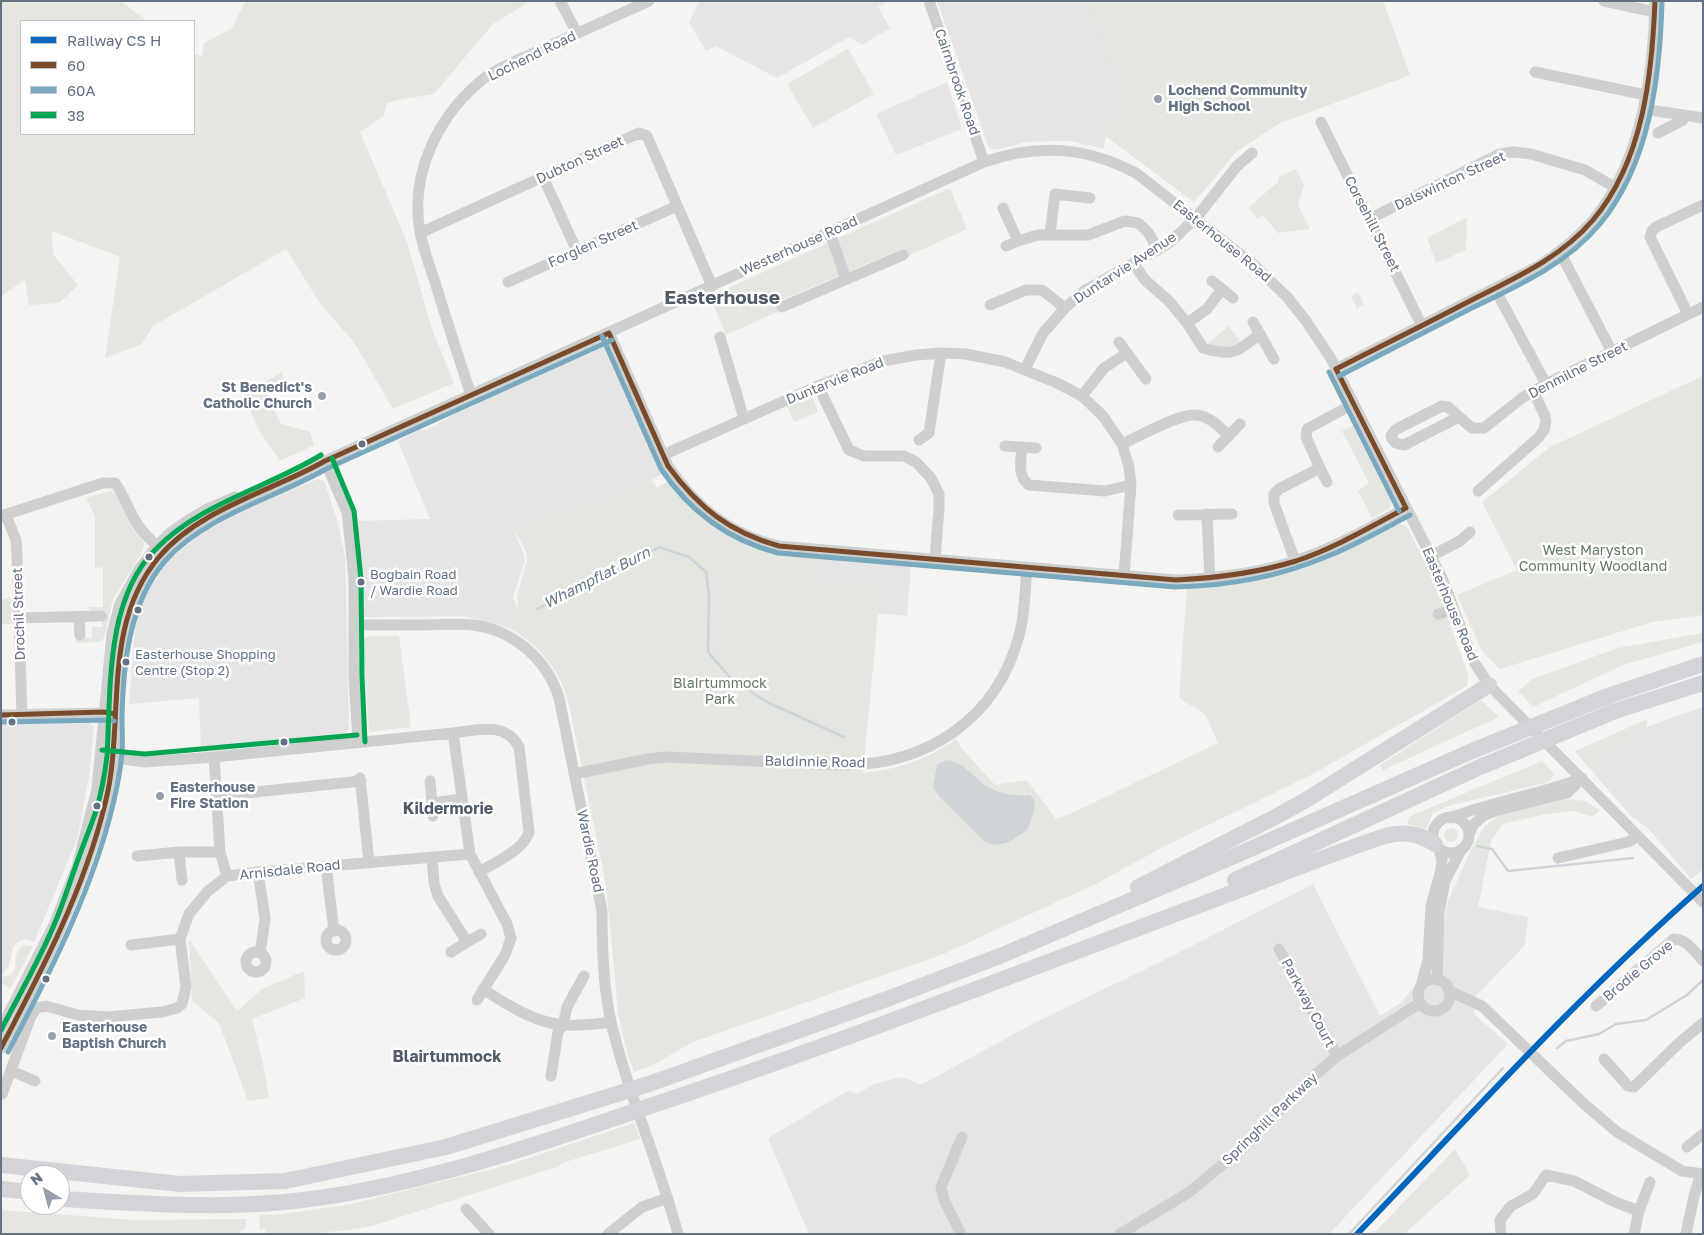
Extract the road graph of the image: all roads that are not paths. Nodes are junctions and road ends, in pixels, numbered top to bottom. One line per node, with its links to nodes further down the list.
1 (560, 1): 6 (street)
2 (649, 1): 6 (street, Lochend Road)
3 (929, 1): 15 (street, Cairnbrook Road)
4 (1604, 1): 5 (street)
5 (1655, 7): 8 (street)
6 (577, 33): 25 (street, Lochend Road)
7 (1535, 72): 8 (street)
8 (1646, 95): 9 (street)
9 (1643, 109): 10 (street); 18 (street)
10 (1684, 114): 11 (street); 13 (street)
11 (1703, 118)
12 (1321, 122): 24 (street, Corsehill Street)
13 (1658, 133)
14 (1252, 153): 23 (street, Duntarvie Avenue)
15 (984, 162): 16 (street, Westerhouse Road); 26 (street, Westerhouse Road)
16 (1118, 164): 23 (street, Easterhouse Road)
17 (543, 177): 21 (street, Dubton Street); 25 (street, Dubton Street); 31 (street)
18 (1616, 188): 24 (street, Dalswinton Street); 32 (street)
19 (1090, 198): 27 (street)
20 (1703, 205): 46 (street)
21 (678, 206): 31 (street, Forglen Street); 38 (street, Dubton Street)
22 (1004, 208): 28 (street)
23 (1196, 218): 30 (street, Duntarvie Avenue); 59 (street, Easterhouse Road)
24 (1369, 219): 49 (street, Corsehill Street)
25 (420, 232): 64 (street, Lochend Road)
26 (830, 233): 35 (street); 38 (street, Westerhouse Road)
27 (1050, 234): 28 (street); 30 (street)
28 (1018, 241): 29 (street)
29 (1006, 246)
30 (1158, 250): 34 (street, Duntarvie Avenue)
31 (577, 252): 37 (street, Forglen Street)
32 (1560, 252): 40 (street); 55 (street)
33 (902, 255): 35 (street)
34 (1133, 263): 45 (street, Duntarvie Avenue); 48 (street)
35 (846, 279): 43 (street)
36 (1212, 281): 39 (street)
37 (508, 282)
38 (712, 286): 50 (street, Westerhouse Road)
39 (1222, 289): 41 (street); 48 (street)
40 (1495, 289): 49 (street); 61 (street)
41 (1233, 298)
42 (990, 305): 45 (street)
43 (782, 307)
44 (1703, 307): 46 (street, Denmilne Street)
45 (1065, 308): 58 (street, Duntarvie Avenue)
46 (1688, 314): 55 (street, Denmilne Street)
47 (1253, 322): 51 (street)
48 (1187, 323): 51 (street)
49 (1422, 326): 59 (street)
50 (609, 333): 64 (street, Westerhouse Road); 77 (street)
51 (1260, 334): 57 (street)
52 (720, 338): 68 (street)
53 (1120, 342): 56 (street)
54 (941, 352): 58 (street, Duntarvie Road); 62 (street, Duntarvie Road); 71 (street)
55 (1612, 352): 61 (street, Denmilne Street)
56 (1127, 353): 60 (street); 65 (street)
57 (1274, 359)
58 (1025, 369): 65 (street, Duntarvie Road)
59 (1336, 369): 83 (street, Easterhouse Road)
60 (1146, 379)
61 (1546, 384): 63 (street, Denmilne Street)
62 (818, 386): 68 (street, Duntarvie Road); 91 (street)
63 (1533, 391): 67 (street, Denmilne Street); 82 (street)
64 (471, 395): 78 (street, Westerhouse Road)
65 (1082, 396): 72 (street, Duntarvie Road)
66 (1342, 410): 79 (street)
67 (1459, 417): 67 (street, Denmilne Street)
68 (744, 419): 77 (street, Duntarvie Road)
69 (1240, 424): 70 (street)
70 (1229, 436): 72 (street); 75 (street)
71 (919, 440)
72 (1122, 444): 81 (street, Duntarvie Road)
73 (1005, 446): 74 (street)
74 (1022, 447): 76 (street); 81 (street)
75 (1218, 447)
76 (1036, 448)
77 (663, 455): 91 (street)
78 (325, 461): 89 (street, Westerhouse Road); 101 (street); 106 (street, Westerhouse Road)
79 (1320, 468): 80 (street); 92 (street)
80 (1327, 482)
81 (1131, 485): 94 (street, Duntarvie Road)
82 (1478, 491)
83 (1406, 508): 90 (street, Easterhouse Road); 92 (street)
84 (1178, 514): 85 (street)
85 (1207, 514): 86 (street); 95 (street)
86 (1232, 514)
87 (3, 516): 89 (street); 100 (street, Drochil Street)
88 (1470, 532): 90 (street)
89 (157, 546): 106 (street, Westerhouse Road)
90 (1431, 556): 96 (street, Easterhouse Road)
91 (934, 560): 93 (street)
92 (1295, 561): 95 (street)
93 (1027, 568): 94 (street); 114 (street, Baldinnie Road)
94 (1124, 576): 95 (street)
95 (1210, 579)
96 (1454, 610): 97 (street); 105 (street, Easterhouse Road)
97 (1438, 614)
98 (101, 616): 99 (street)
99 (79, 617): 100 (street); 102 (street)
100 (18, 618): 108 (street, Drochil Street)
101 (354, 626): 110 (street); 114 (street, Wardie Road)
102 (80, 635)
103 (1703, 664): 147 (highway)
104 (1703, 683): 150 (highway)
105 (1489, 685): 115 (street, Easterhouse Road); 147 (highway)
106 (110, 713): 108 (street); 111 (street, Westerhouse Road); 113 (street, Westerhouse Road)
107 (1, 714): 108 (street)
108 (22, 715)
109 (453, 733): 110 (street); 118 (street); 135 (street)
110 (358, 742): 112 (street)
111 (101, 757): 113 (street); 156 (street, Westerhouse Road)
112 (214, 757): 113 (street); 117 (street)
113 (114, 758): 163 (street, Westerhouse Road)
114 (574, 774): 160 (street, Wardie Road)
115 (1582, 778): 121 (street); 122 (street); 123 (street)
116 (430, 781): 119 (street)
117 (217, 796): 127 (street); 132 (street)
118 (462, 799): 119 (street); 128 (street)
119 (432, 803): 120 (street)
120 (433, 816)
121 (1450, 818): 122 (street); 124 (street)
122 (1469, 836): 125 (street)
123 (1638, 836): 131 (street); 138 (street)
124 (1437, 846): 125 (street); 150 (highway); 152 (street)
125 (1460, 850): 151 (street)
126 (179, 852): 127 (street); 129 (street); 137 (street)
127 (220, 852): 136 (street)
128 (470, 854): 130 (street, Arnisdale Road); 135 (street)
129 (137, 856)
130 (432, 857): 132 (street, Arnisdale Road); 142 (street)
131 (1558, 858)
132 (369, 862): 133 (street, Arnisdale Road)
133 (326, 866): 134 (street, Arnisdale Road); 139 (street)
134 (258, 872): 136 (street, Arnisdale Road); 146 (street)
135 (479, 872): 153 (street)
136 (227, 876): 141 (street, Arnisdale Road)
137 (182, 880)
138 (1702, 901)
139 (334, 931)
140 (481, 934): 142 (street)
141 (180, 939): 143 (street); 166 (street, Arnisdale Road)
142 (467, 942): 145 (street)
143 (131, 945)
144 (1279, 949): 164 (street, Parkway Court)
145 (451, 952)
146 (260, 953)
147 (1000, 956): 173 (highway)
148 (1703, 961): 158 (street, Brodie Grove)
149 (584, 976): 162 (street)
150 (1008, 977): 180 (highway)
151 (1437, 980): 152 (street); 154 (street)
152 (1421, 986): 157 (street)
153 (483, 989): 155 (street); 162 (street)
154 (1449, 991): 157 (street); 174 (street)
155 (477, 1000)
156 (15, 1001): 159 (street); 163 (street, Westerhouse Road)
157 (1420, 1003): 164 (street, Springhill Parkway)
158 (1596, 1006)
159 (1, 1009)
160 (611, 1022): 162 (street); 181 (street, Wardie Road)
161 (1703, 1024): 165 (street)
162 (563, 1025): 167 (street)
163 (2, 1041)
164 (1337, 1056): 188 (street, Springhill Parkway)
165 (1604, 1060)
166 (11, 1071): 168 (street); 169 (street, Arnisdale Road)
167 (551, 1076)
168 (35, 1081)
169 (2, 1094)
170 (1703, 1134): 172 (street)
171 (962, 1137): 187 (street)
172 (1687, 1147)
173 (1, 1164)
174 (1702, 1174): 191 (street)
175 (1650, 1182): 183 (street)
176 (1, 1189): 177 (highway)
177 (20, 1191)
178 (1, 1196): 179 (highway)
179 (20, 1197)
180 (70, 1198)
181 (668, 1198): 185 (street); 186 (street, Wardie Road)
182 (466, 1209): 184 (street)
183 (1638, 1211): 189 (street); 190 (street)
184 (489, 1234)
185 (608, 1234)
186 (678, 1234)
187 (961, 1234)
188 (1120, 1234)
189 (1501, 1234)
190 (1634, 1234)
191 (1686, 1234)

